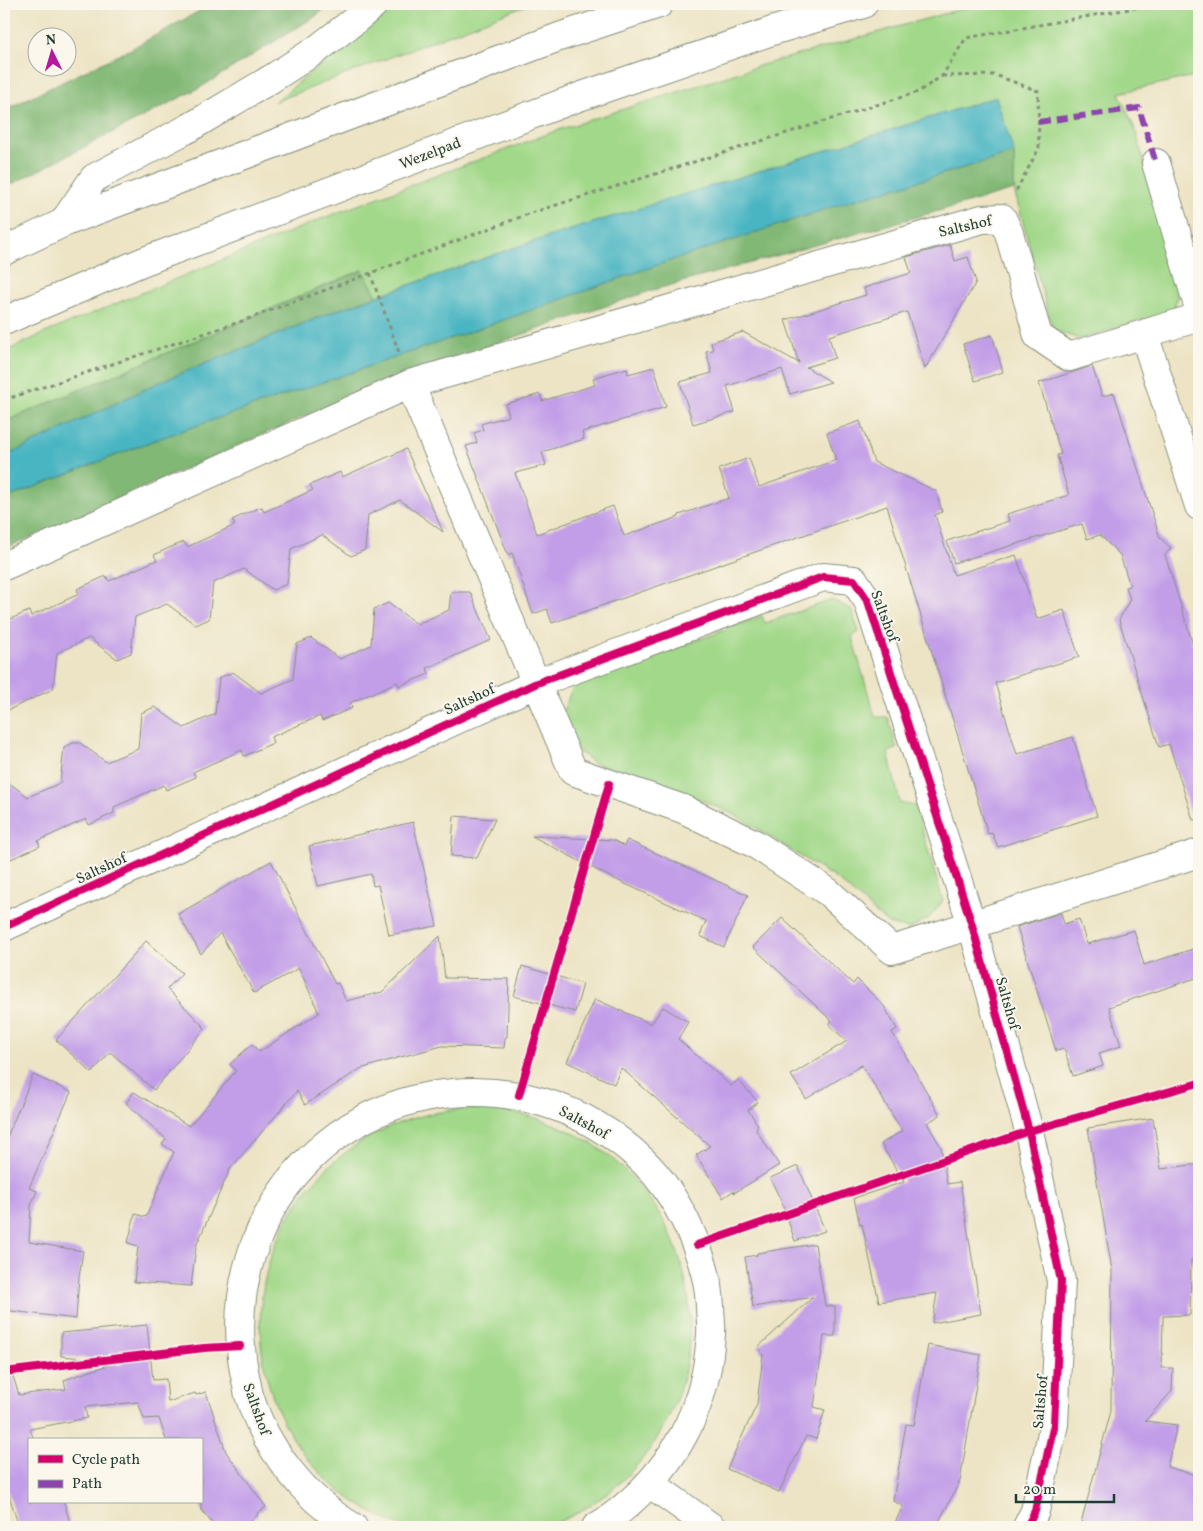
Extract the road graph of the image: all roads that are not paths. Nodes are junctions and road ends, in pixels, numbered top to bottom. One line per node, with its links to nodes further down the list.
1 (374, 4): 5 (main road)
2 (658, 4): 5 (main road)
3 (863, 4): 9 (main road, Wezelpad)
4 (1156, 163): 7 (main road)
5 (63, 223): 6 (main road)
6 (4, 251)
7 (1199, 309)
8 (1199, 317): 10 (main road, Saltshof)
9 (4, 321)
10 (1144, 334): 11 (main road, Saltshof); 12 (main road)
11 (410, 384): 13 (main road, Saltshof); 14 (main road)
12 (1199, 506)
13 (4, 566)
14 (537, 683): 16 (main road); 16 (main road, Saltshof); 17 (main road, Saltshof)
15 (1199, 853): 16 (main road)
16 (972, 925): 22 (main road, Saltshof)
17 (4, 927)
18 (651, 1484): 19 (main road, Saltshof); 20 (main road, Saltshof); 21 (main road)
19 (353, 1527)
20 (596, 1527)
21 (711, 1527)
22 (1027, 1527)

